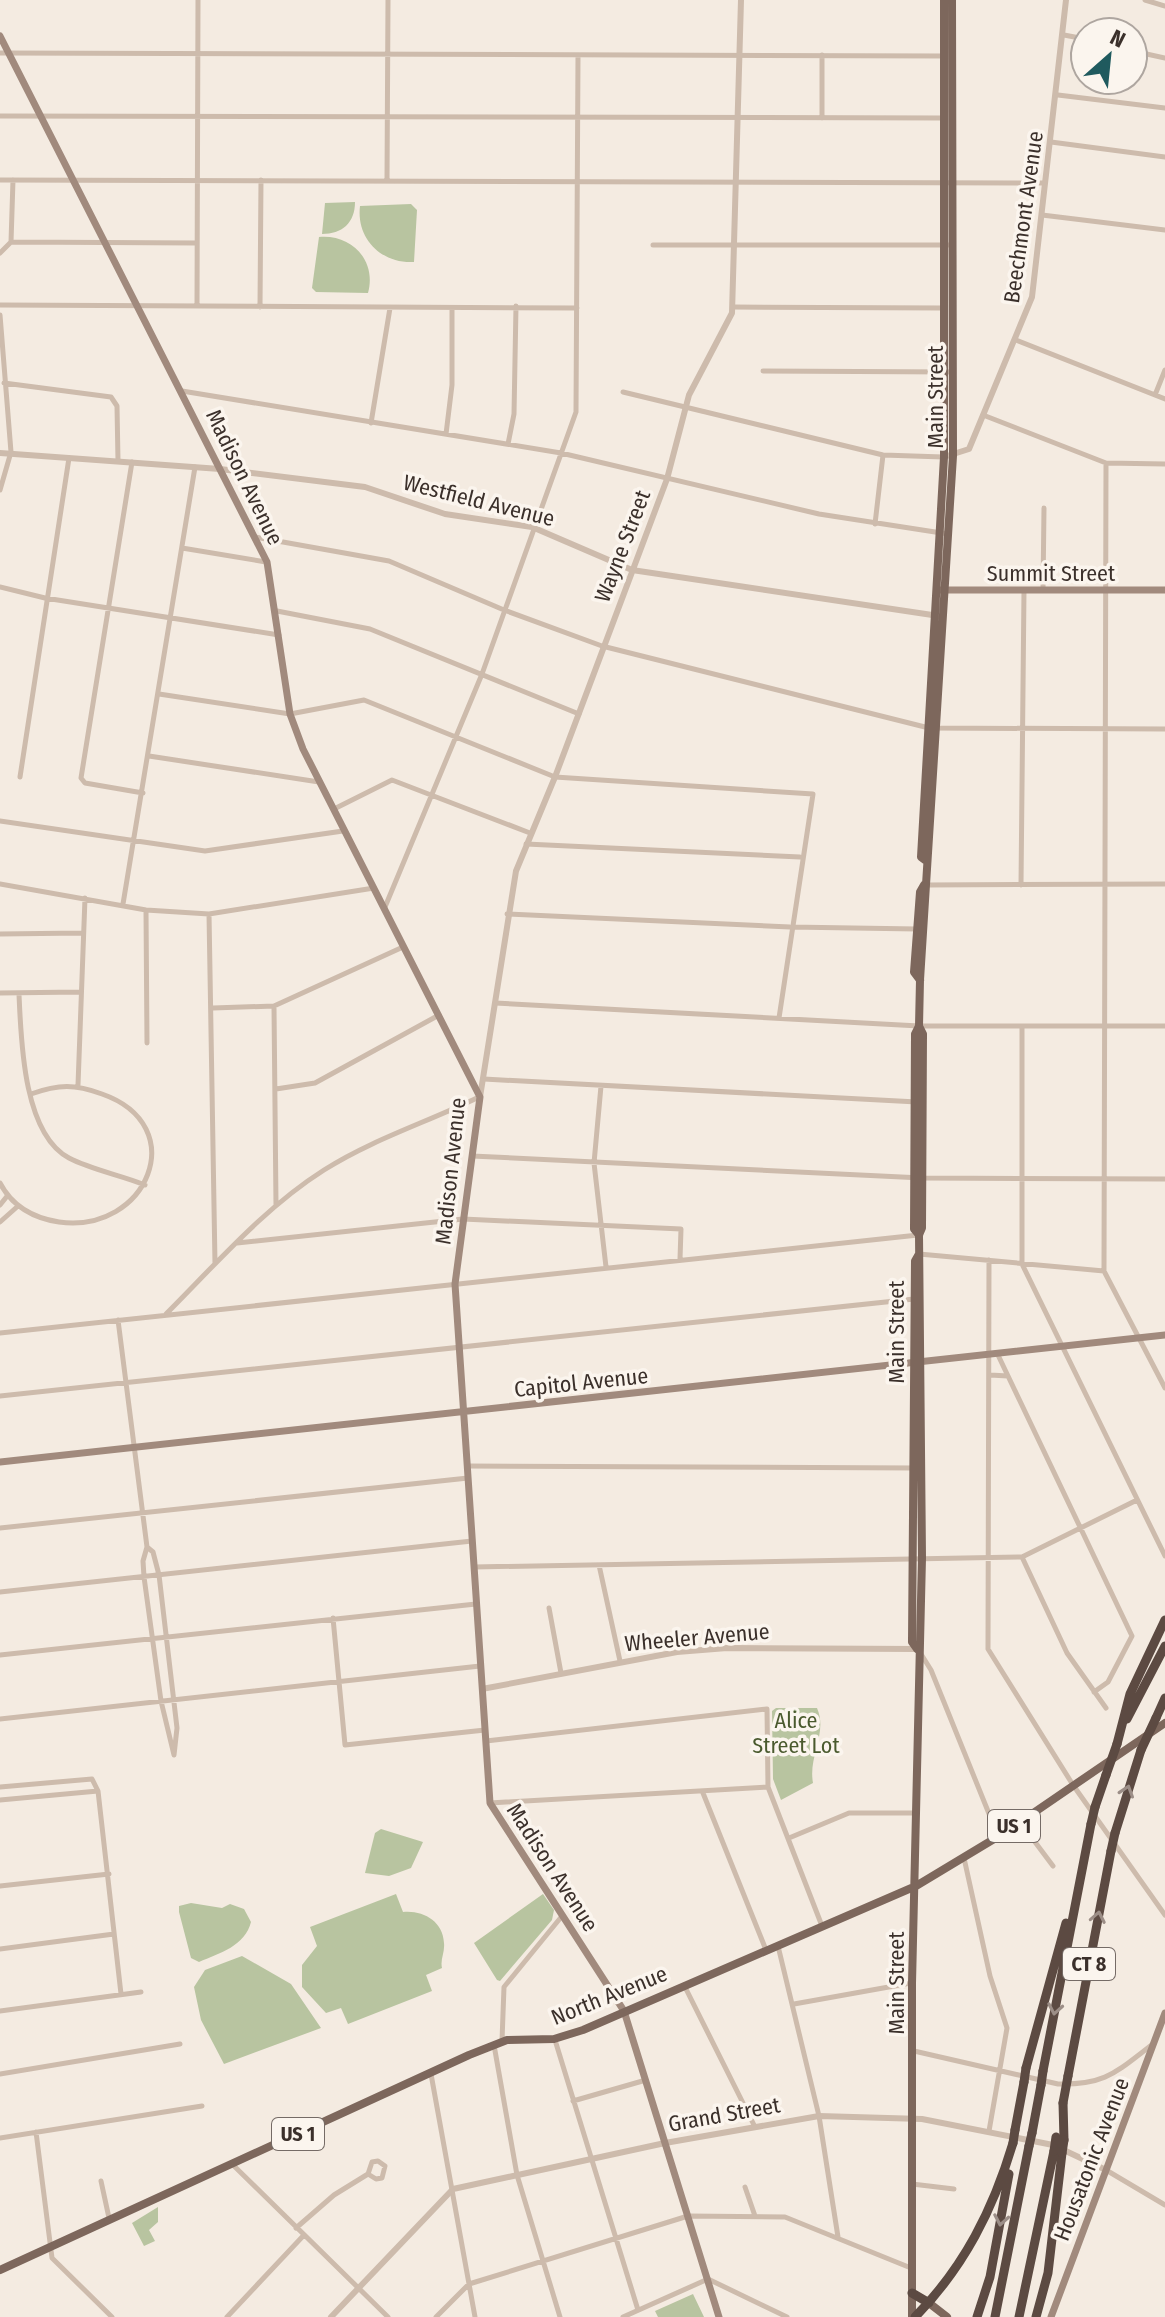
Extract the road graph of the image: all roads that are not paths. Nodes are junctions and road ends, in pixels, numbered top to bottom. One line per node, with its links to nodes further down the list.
1 (198, 0): 13 (street)
2 (388, 0): 14 (street)
3 (741, 0): 15 (street, Wayne Street)
4 (944, 0): 18 (main road, Main Street)
5 (952, 0): 18 (main road, Main Street)
6 (1066, 0): 9 (street, Beechmont Avenue)
7 (1145, 0): 8 (street)
8 (1165, 6)
9 (1064, 35): 11 (street); 19 (street, Beechmont Avenue)
10 (0, 36): 12 (main road, Madison Avenue)
11 (1069, 36)
12 (4, 53): 13 (street); 22 (main road, Madison Avenue)
13 (198, 54): 14 (street); 23 (street)
14 (388, 54): 17 (street); 24 (street)
15 (738, 54): 16 (street); 17 (street); 26 (street, Wayne Street)
16 (822, 55): 18 (street); 27 (street)
17 (578, 56): 25 (street)
18 (950, 56): 28 (main road, Main Street)
19 (1058, 95): 20 (street); 29 (street, Beechmont Avenue)
20 (1165, 108)
21 (0, 116): 22 (street)
22 (40, 116): 23 (street); 31 (main road, Madison Avenue)
23 (198, 117): 24 (street); 34 (street)
24 (388, 117): 25 (street); 36 (street)
25 (578, 118): 26 (street); 37 (street)
26 (736, 118): 27 (street); 38 (street, Wayne Street)
27 (822, 118): 28 (street)
28 (950, 118): 39 (main road, Main Street)
29 (1051, 142): 30 (street); 40 (street, Beechmont Avenue)
30 (1165, 157)
31 (73, 179): 33 (street); 34 (street); 44 (main road, Madison Avenue)
32 (0, 180): 33 (street)
33 (13, 180): 43 (street)
34 (197, 180): 35 (street); 45 (street)
35 (261, 180): 36 (street); 54 (street)
36 (387, 180): 37 (street)
37 (577, 181): 38 (street); 57 (street)
38 (733, 181): 39 (street); 46 (street, Wayne Street)
39 (949, 182): 40 (street); 48 (main road, Main Street)
40 (1045, 183): 41 (street, Beechmont Avenue)
41 (1042, 215): 42 (street); 61 (street, Beechmont Avenue)
42 (1165, 230)
43 (11, 242): 44 (street); 49 (street)
44 (105, 242): 45 (street); 51 (main road, Madison Avenue)
45 (197, 243): 52 (street)
46 (733, 243): 47 (street); 48 (street); 55 (street, Wayne Street)
47 (653, 245)
48 (949, 245): 58 (main road, Main Street)
49 (0, 253)
50 (0, 305): 51 (street)
51 (137, 306): 52 (street); 66 (main road, Madison Avenue)
52 (197, 306): 54 (street)
53 (516, 306): 57 (street); 59 (street); 74 (street)
54 (260, 307): 56 (street)
55 (733, 307): 58 (street); 70 (street, Wayne Street)
56 (390, 308): 59 (street); 72 (street)
57 (577, 308): 77 (street)
58 (949, 308): 64 (main road, Main Street)
59 (452, 309): 73 (street)
60 (0, 315): 65 (street)
61 (1016, 340): 68 (street); 71 (street, Beechmont Avenue)
62 (1165, 370): 68 (street)
63 (763, 371): 64 (street)
64 (948, 372): 79 (main road, Main Street)
65 (4, 383): 75 (street); 81 (street)
66 (182, 391): 72 (street); 86 (main road, Madison Avenue)
67 (623, 392): 70 (street)
68 (1155, 395): 69 (street)
69 (1165, 399)
70 (685, 408): 78 (street); 87 (street, Wayne Street)
71 (983, 415): 79 (street, Beechmont Avenue); 83 (street)
72 (371, 423): 73 (street)
73 (446, 434): 74 (street)
74 (508, 444): 77 (street)
75 (11, 452): 76 (street, Westfield Avenue); 80 (street, Westfield Avenue); 88 (street)
76 (0, 453)
77 (561, 453): 87 (street); 91 (street)
78 (883, 455): 79 (street); 90 (street)
79 (949, 456): 92 (main road, Main Street)
80 (69, 457): 81 (street, Westfield Avenue); 103 (street)
81 (118, 461): 82 (street, Westfield Avenue)
82 (132, 462): 85 (street, Westfield Avenue); 104 (street)
83 (1106, 463): 84 (street); 102 (street)
84 (1165, 464)
85 (195, 467): 86 (street, Westfield Avenue); 94 (street)
86 (220, 469): 91 (street, Westfield Avenue); 93 (main road, Madison Avenue)
87 (667, 479): 90 (street); 96 (street, Wayne Street)
88 (0, 490)
89 (1044, 508): 100 (street)
90 (875, 524): 92 (street)
91 (532, 527): 96 (street, Westfield Avenue); 105 (street)
92 (944, 533): 98 (main road, Main Street)
93 (254, 537): 95 (main road, Madison Avenue); 105 (street)
94 (182, 548): 95 (street); 108 (street)
95 (267, 562): 106 (main road, Madison Avenue)
96 (632, 570): 107 (street, Westfield Avenue); 110 (street, Wayne Street)
97 (0, 587): 103 (street)
98 (941, 590): 99 (main road, Summit Street); 107 (main road, Main Street)
99 (1024, 590): 100 (main road, Summit Street); 116 (street)
100 (1043, 590): 102 (main road, Summit Street)
101 (1165, 590): 102 (main road, Summit Street)
102 (1106, 591): 118 (street)
103 (45, 598): 104 (street); 121 (street)
104 (107, 606): 108 (street); 124 (street)
105 (504, 610): 110 (street); 111 (street)
106 (277, 611): 109 (main road, Madison Avenue); 111 (street)
107 (939, 616): 115 (main road, Main Street)
108 (170, 619): 109 (street); 112 (street)
109 (280, 635): 113 (main road, Madison Avenue)
110 (602, 646): 114 (street, Wayne Street); 115 (street)
111 (482, 674): 114 (street); 119 (street)
112 (159, 694): 113 (street); 120 (street)
113 (290, 714): 119 (street); 123 (main road, Madison Avenue)
114 (579, 714): 122 (street, Wayne Street)
115 (932, 728): 116 (street); 135 (main road, Main Street)
116 (1022, 729): 118 (street); 136 (street)
117 (1165, 729): 118 (street)
118 (1105, 730): 137 (street)
119 (456, 738): 122 (street); 125 (street)
120 (149, 756): 123 (street); 124 (street)
121 (20, 777)
122 (555, 777): 129 (street, Wayne Street); 132 (street)
123 (320, 782): 126 (main road, Madison Avenue)
124 (143, 793): 130 (street)
125 (429, 794): 126 (street); 129 (street); 141 (street)
126 (334, 809): 128 (main road, Madison Avenue)
127 (0, 821): 130 (street)
128 (343, 831): 130 (street); 138 (main road, Madison Avenue)
129 (530, 833): 131 (street, Wayne Street)
130 (134, 842): 140 (street)
131 (526, 844): 132 (street); 144 (street, Wayne Street)
132 (800, 857): 145 (street)
133 (0, 884): 139 (street)
134 (1165, 884): 137 (street)
135 (924, 885): 136 (street); 146 (main road, Main Street)
136 (1021, 885): 137 (street)
137 (1106, 885): 160 (street)
138 (374, 888): 141 (main road, Madison Avenue); 143 (street)
139 (85, 898): 140 (street); 147 (street)
140 (123, 904): 142 (street)
141 (384, 908): 149 (main road, Madison Avenue)
142 (146, 910): 143 (street); 162 (street)
143 (209, 914): 155 (street)
144 (506, 914): 145 (street); 153 (street, Wayne Street)
145 (790, 927): 146 (street); 157 (street)
146 (921, 929): 158 (main road, Main Street)
147 (82, 933): 148 (street); 150 (street)
148 (0, 934)
149 (404, 946): 154 (street); 156 (main road, Madison Avenue)
150 (80, 992): 152 (street); 164 (street)
151 (0, 993): 152 (street)
152 (19, 994): 167 (street)
153 (494, 1003): 157 (street); 163 (street, Wayne Street)
154 (274, 1006): 155 (street); 166 (street)
155 (213, 1008): 191 (street)
156 (440, 1014): 166 (street); 168 (main road, Madison Avenue)
157 (779, 1018): 158 (street)
158 (919, 1026): 159 (street); 169 (main road, Main Street)
159 (1022, 1026): 160 (street); 174 (street)
160 (1105, 1026): 161 (street); 173 (street)
161 (1165, 1026)
162 (147, 1043)
163 (484, 1079): 165 (street); 168 (street, Wayne Street)
164 (78, 1085): 167 (street); 177 (street)
165 (601, 1086): 169 (street); 171 (street)
166 (276, 1089): 181 (street)
167 (31, 1094): 177 (street)
168 (480, 1097): 170 (main road, Madison Avenue); 181 (street)
169 (918, 1102): 172 (main road, Main Street)
170 (472, 1156): 171 (street); 182 (main road, Madison Avenue)
171 (594, 1163): 172 (street); 184 (street)
172 (918, 1178): 174 (street); 185 (main road, Main Street)
173 (1103, 1178): 174 (street); 175 (street); 193 (street)
174 (1021, 1179): 190 (street)
175 (1165, 1179)
176 (0, 1183): 178 (street)
177 (145, 1185): 180 (street)
178 (8, 1195): 179 (street); 180 (street)
179 (0, 1205)
180 (18, 1206): 183 (street)
181 (276, 1206): 186 (street)
182 (463, 1219): 184 (street); 186 (street); 194 (main road, Madison Avenue)
183 (0, 1222)
184 (603, 1225): 188 (street); 192 (street)
185 (919, 1235): 187 (main road, Main Street); 188 (street)
186 (237, 1243): 191 (street)
187 (919, 1254): 189 (street); 195 (main road, Main Street)
188 (680, 1259): 192 (street)
189 (989, 1260): 190 (street); 203 (street)
190 (1022, 1264): 193 (street); 201 (street)
191 (215, 1265): 196 (street)
192 (606, 1267): 194 (street)
193 (1104, 1271): 200 (street)
194 (455, 1284): 196 (street); 202 (main road, Madison Avenue)
195 (918, 1298): 202 (street); 204 (main road, Main Street)
196 (166, 1314): 197 (street)
197 (118, 1320): 198 (street); 207 (street)
198 (0, 1333)
199 (1165, 1335): 200 (main road, Capitol Avenue)
200 (1140, 1338): 201 (main road, Capitol Avenue); 208 (street)
201 (1064, 1346): 203 (main road, Capitol Avenue); 216 (street)
202 (459, 1347): 207 (street); 210 (main road, Madison Avenue)
203 (994, 1355): 204 (main road, Capitol Avenue); 205 (street); 206 (street)
204 (918, 1364): 210 (main road, Capitol Avenue); 214 (main road, Main Street)
205 (990, 1375): 206 (street); 223 (street)
206 (1008, 1376): 219 (street)
207 (126, 1382): 209 (street); 211 (street)
208 (1165, 1388)
209 (0, 1396)
210 (464, 1412): 211 (main road, Capitol Avenue); 213 (main road, Madison Avenue)
211 (135, 1447): 212 (main road, Capitol Avenue); 217 (street)
212 (0, 1462)
213 (467, 1466): 214 (street); 215 (main road, Madison Avenue)
214 (918, 1468): 225 (main road, Main Street)
215 (468, 1478): 217 (street); 220 (main road, Madison Avenue)
216 (1137, 1500): 219 (street); 222 (street)
217 (143, 1511): 218 (street); 221 (street)
218 (0, 1528)
219 (1081, 1528): 224 (street); 245 (street)
220 (472, 1541): 227 (main road, Madison Avenue); 228 (street)
221 (147, 1547): 228 (street); 229 (street)
222 (1164, 1552)
223 (989, 1557): 224 (street); 225 (street); 256 (street)
224 (1022, 1557): 245 (street)
225 (918, 1558): 226 (street); 238 (main road, Main Street)
226 (599, 1565): 227 (street); 240 (street)
227 (474, 1567): 231 (main road, Madison Avenue)
228 (159, 1575): 229 (street); 235 (street)
229 (144, 1577): 230 (street); 236 (street)
230 (0, 1592)
231 (476, 1604): 233 (street); 241 (main road, Madison Avenue)
232 (549, 1608): 242 (street)
233 (333, 1618): 235 (street); 243 (street)
234 (1165, 1620): 255 (highway)
235 (166, 1638): 236 (street); 247 (street)
236 (153, 1639): 239 (street); 248 (street)
237 (1165, 1646): 255 (highway, CT 8)
238 (917, 1649): 240 (street, Wheeler Avenue); 263 (main road, Main Street); 265 (street)
239 (0, 1655)
240 (620, 1661): 242 (street, Wheeler Avenue)
241 (480, 1666): 243 (street); 244 (main road, Madison Avenue)
242 (561, 1673): 244 (street, Wheeler Avenue)
243 (340, 1682): 247 (street); 253 (street)
244 (482, 1689): 253 (main road, Madison Avenue)
245 (1094, 1692): 250 (street)
246 (1165, 1698): 252 (highway, CT 8)
247 (173, 1700): 248 (street); 248 (street)
248 (161, 1701): 251 (street)
249 (1165, 1707): 252 (highway)
250 (1106, 1708)
251 (0, 1719)
252 (1160, 1720): 256 (main road, North Avenue / US 1); 308 (highway, CT 8, one-way to 252, bridge)
253 (485, 1730): 254 (main road, Madison Avenue)
254 (485, 1741): 258 (street); 262 (main road, Madison Avenue)
255 (1117, 1744): 270 (highway, CT 8, bridge)
256 (1073, 1785): 264 (main road, North Avenue / US 1); 274 (street)
257 (0, 1787): 259 (street)
258 (768, 1787): 260 (street); 266 (street)
259 (98, 1791): 261 (street); 269 (street)
260 (703, 1793): 262 (street); 279 (street)
261 (0, 1800)
262 (490, 1803): 273 (main road, Madison Avenue)
263 (915, 1813): 266 (street); 272 (main road, Main Street)
264 (1020, 1822): 265 (main road, North Avenue / US 1); 268 (street)
265 (998, 1837): 267 (main road, North Avenue / US 1)
266 (789, 1838): 275 (street)
267 (964, 1858): 272 (main road, North Avenue / US 1); 294 (street)
268 (1053, 1866)
269 (109, 1874): 271 (street); 276 (street)
270 (1080, 1878): 307 (highway, bridge); 350 (highway, CT 8, one-way to 350, bridge)
271 (0, 1886)
272 (916, 1886): 275 (main road, North Avenue / US 1); 280 (main road, Main Street)
273 (563, 1914): 286 (main road, Madison Avenue); 290 (street)
274 (1165, 1915)
275 (822, 1926): 277 (main road, North Avenue / US 1)
276 (114, 1934): 278 (street); 283 (street)
277 (778, 1946): 279 (main road, North Avenue / US 1); 284 (street)
278 (0, 1949)
279 (766, 1950): 281 (main road, North Avenue / US 1)
280 (912, 1983): 284 (street); 293 (main road, Main Street)
281 (684, 1984): 286 (main road, North Avenue / US 1); 302 (street)
282 (141, 1992): 283 (street)
283 (121, 1994): 285 (street)
284 (794, 2004): 300 (street)
285 (0, 2011)
286 (624, 2011): 289 (main road, North Avenue / US 1); 297 (main road, Madison Avenue)
287 (1165, 2013): 291 (main road, Housatonic Avenue)
288 (1165, 2034): 291 (main road)
289 (554, 2039): 290 (main road, North Avenue / US 1); 298 (street)
290 (498, 2043): 296 (main road, North Avenue / US 1); 313 (street)
291 (1154, 2043): 294 (street); 311 (main road, Housatonic Avenue)
292 (180, 2044): 295 (street)
293 (914, 2051): 294 (street); 301 (main road, Main Street)
294 (1002, 2070): 303 (street)
295 (0, 2074)
296 (431, 2074): 310 (main road, North Avenue / US 1); 317 (street)
297 (646, 2080): 298 (street); 306 (main road, Madison Avenue)
298 (573, 2101): 309 (street)
299 (202, 2106): 304 (street)
300 (819, 2116): 301 (street, Grand Street); 302 (street, Grand Street); 325 (street)
301 (911, 2119): 303 (street, Grand Street); 315 (main road, Main Street)
302 (755, 2127): 306 (street, Grand Street)
303 (989, 2131): 311 (street, Grand Street)
304 (36, 2132): 305 (street); 327 (street)
305 (0, 2138)
306 (665, 2143): 309 (street, Grand Street); 320 (main road, Madison Avenue)
307 (1013, 2143): 335 (highway); 349 (highway, one-way to 349)
308 (1058, 2152): 351 (highway); 352 (highway)
309 (590, 2159): 313 (street, Grand Street); 326 (street)
310 (232, 2163): 322 (main road, North Avenue / US 1); 323 (street)
311 (1106, 2170): 319 (street, Grand Street); 353 (main road, Housatonic Avenue)
312 (368, 2174): 323 (street)
313 (517, 2175): 317 (street, Grand Street); 328 (street)
314 (101, 2181): 322 (street)
315 (912, 2184): 318 (street); 329 (main road, Main Street)
316 (745, 2187): 321 (street)
317 (453, 2189): 332 (street); 333 (street)
318 (954, 2189)
319 (1165, 2205)
320 (688, 2216): 321 (street); 326 (street); 331 (main road, Madison Avenue)
321 (755, 2216): 325 (street)
322 (109, 2218): 327 (main road, North Avenue / US 1)
323 (296, 2228): 324 (street)
324 (304, 2235): 333 (street); 338 (street)
325 (838, 2238): 329 (street)
326 (615, 2239): 328 (street); 336 (street)
327 (49, 2248): 330 (main road, North Avenue / US 1); 337 (street)
328 (543, 2263): 332 (street); 343 (street)
329 (911, 2268): 334 (main road, Main Street)
330 (0, 2270)
331 (708, 2279): 336 (street); 345 (main road, Madison Avenue); 346 (street)
332 (469, 2284): 341 (street); 342 (street)
333 (358, 2288): 339 (street); 340 (street)
334 (912, 2293): 335 (highway); 347 (main road, Main Street)
335 (929, 2303): 347 (highway); 348 (main road)
336 (638, 2310): 344 (street)
337 (112, 2317)
338 (227, 2317)
339 (331, 2317)
340 (388, 2317)
341 (436, 2317)
342 (475, 2317)
343 (560, 2317)
344 (623, 2317)
345 (719, 2317)
346 (787, 2317)
347 (913, 2317)
348 (947, 2317)
349 (977, 2317)
350 (995, 2317)
351 (1019, 2317)
352 (1036, 2317)
353 (1051, 2317)

